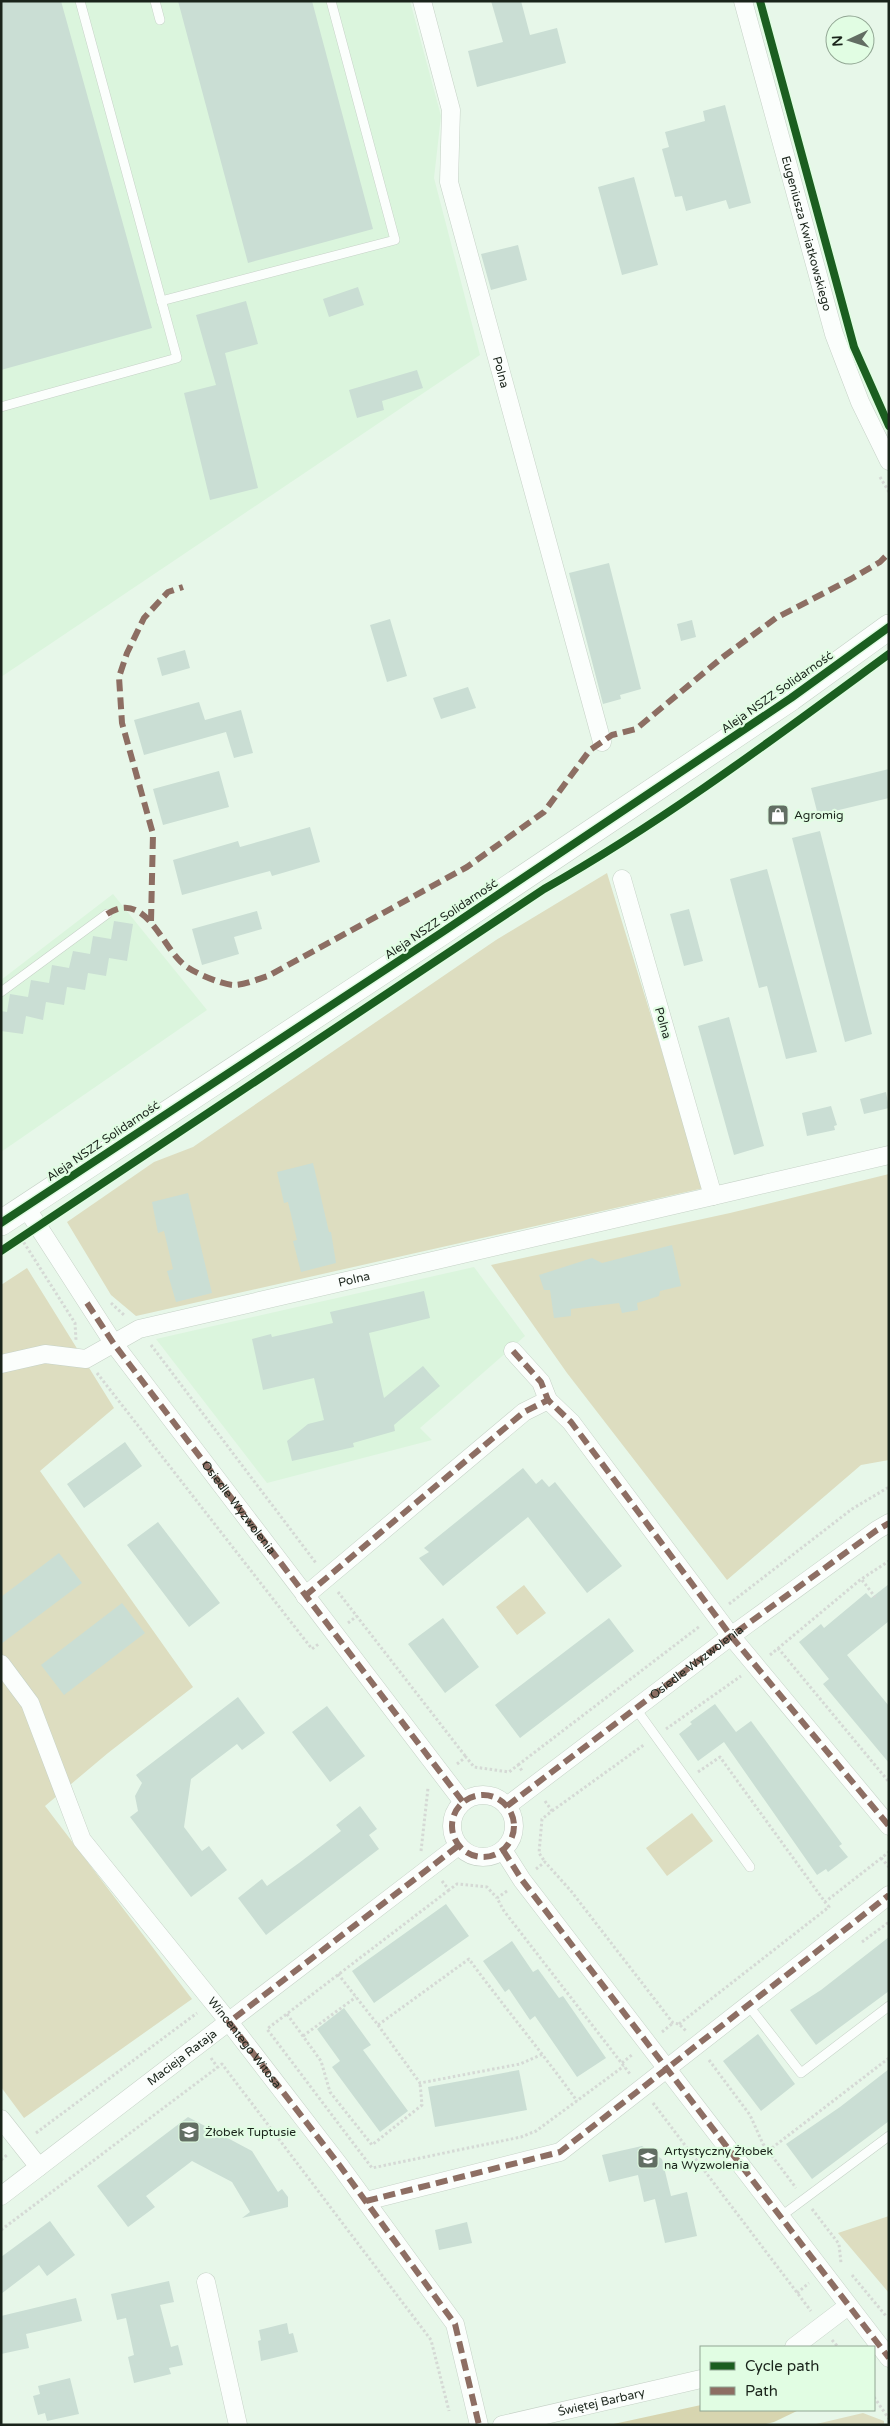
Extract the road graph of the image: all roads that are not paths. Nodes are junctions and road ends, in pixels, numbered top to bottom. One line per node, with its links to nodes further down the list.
1 (80, 1): 7 (lane)
2 (156, 1): 6 (lane)
3 (331, 1): 7 (lane)
4 (422, 1): 11 (street, Polna)
5 (743, 1): 9 (street, Eugeniusza Kwiatkowskiego)
6 (160, 20)
7 (161, 301): 8 (lane)
8 (1, 407)
9 (889, 461)
10 (889, 627): 17 (street, Aleja NSZZ Solidarność)
11 (602, 742)
12 (622, 879): 16 (street, Polna)
13 (106, 914): 14 (lane)
14 (1, 992)
15 (889, 1155): 16 (street, Polna)
16 (713, 1196): 19 (street, Polna)
17 (25, 1206): 18 (street, Aleja NSZZ Solidarność); 19 (street, Osiedle Wyzwolenia)
18 (1, 1223)
19 (114, 1344): 21 (street, Polna); 24 (street, Osiedle Wyzwolenia)
20 (513, 1351): 22 (street)
21 (1, 1364)
22 (548, 1400): 24 (street); 25 (street)
23 (889, 1523): 25 (street, Osiedle Wyzwolenia)
24 (306, 1596): 28 (street, Osiedle Wyzwolenia)
25 (731, 1636): 27 (street, Osiedle Wyzwolenia); 30 (street)
26 (1, 1664): 37 (street, Wincentego Witosa)
27 (636, 1709): 29 (street, Osiedle Wyzwolenia); 33 (lane)
28 (463, 1802): 29 (street); 31 (street)
29 (507, 1806): 32 (street)
30 (889, 1826)
31 (458, 1846): 32 (street); 37 (street, Macieja Rataja)
32 (503, 1850): 38 (street)
33 (750, 1867)
34 (889, 1896): 35 (street)
35 (748, 2005): 36 (lane); 38 (street)
36 (889, 2006)
37 (229, 2022): 41 (street, Macieja Rataja); 43 (street, Wincentego Witosa)
38 (666, 2069): 43 (street); 44 (street)
39 (1, 2118): 41 (street)
40 (889, 2136): 44 (lane)
41 (39, 2167): 42 (street, Macieja Rataja)
42 (1, 2196)
43 (366, 2201): 51 (street, Wincentego Witosa)
44 (780, 2217): 46 (street)
45 (206, 2282): 50 (street)
46 (848, 2306): 47 (street); 48 (street)
47 (795, 2346)
48 (887, 2353)
49 (700, 2379): 52 (street, Świętej Barbary)
50 (238, 2425)
51 (479, 2425)
52 (502, 2425)

